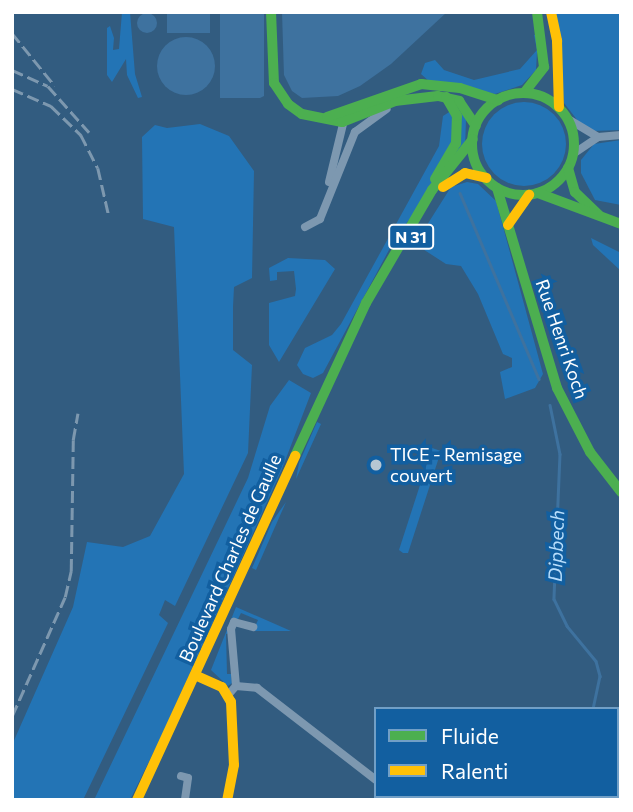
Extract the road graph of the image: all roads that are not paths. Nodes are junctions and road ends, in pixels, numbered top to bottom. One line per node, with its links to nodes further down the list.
1 (271, 12): 9 (main road)
2 (537, 12): 5 (main road)
3 (551, 12): 8 (main road)
4 (406, 93): 6 (main road); 7 (main road); 9 (main road); 11 (main road); 21 (street)
5 (524, 93): 7 (main road); 8 (main road)
6 (446, 97): 12 (main road); 23 (main road, Boulevard Charles de Gaulle)
7 (498, 100): 12 (main road)
8 (559, 107): 10 (main road)
9 (318, 118): 11 (main road)
10 (568, 119): 14 (street); 16 (main road)
11 (342, 122): 21 (street)
12 (476, 126): 15 (main road)
13 (621, 135): 14 (street)
14 (598, 137): 16 (street)
15 (473, 139): 18 (main road); 23 (main road, Boulevard Charles de Gaulle / N 31)
16 (573, 154): 17 (main road)
17 (568, 168): 20 (main road); 22 (main road)
18 (486, 178): 19 (main road); 27 (main road, Boulevard Charles de Gaulle / N 31)
19 (497, 188): 20 (main road); 25 (main road, Rue Henri Koch)
20 (534, 194): 22 (main road); 25 (main road)
21 (324, 212): 26 (street)
22 (606, 220): 24 (main road)
23 (413, 222): 27 (main road, Boulevard Charles de Gaulle / N 31)
24 (621, 224)
25 (508, 225): 28 (main road, Rue Henri Koch)
26 (305, 227)
27 (354, 330): 30 (main road, Boulevard Charles de Gaulle / N 31)
28 (621, 492)
29 (253, 627): 31 (street)
30 (197, 676): 31 (main road); 34 (main road, Boulevard Charles de Gaulle / N 31)
31 (233, 685): 33 (street); 36 (main road)
32 (181, 776): 35 (street)
33 (374, 777)
34 (137, 800)
35 (184, 800)
36 (227, 800)

